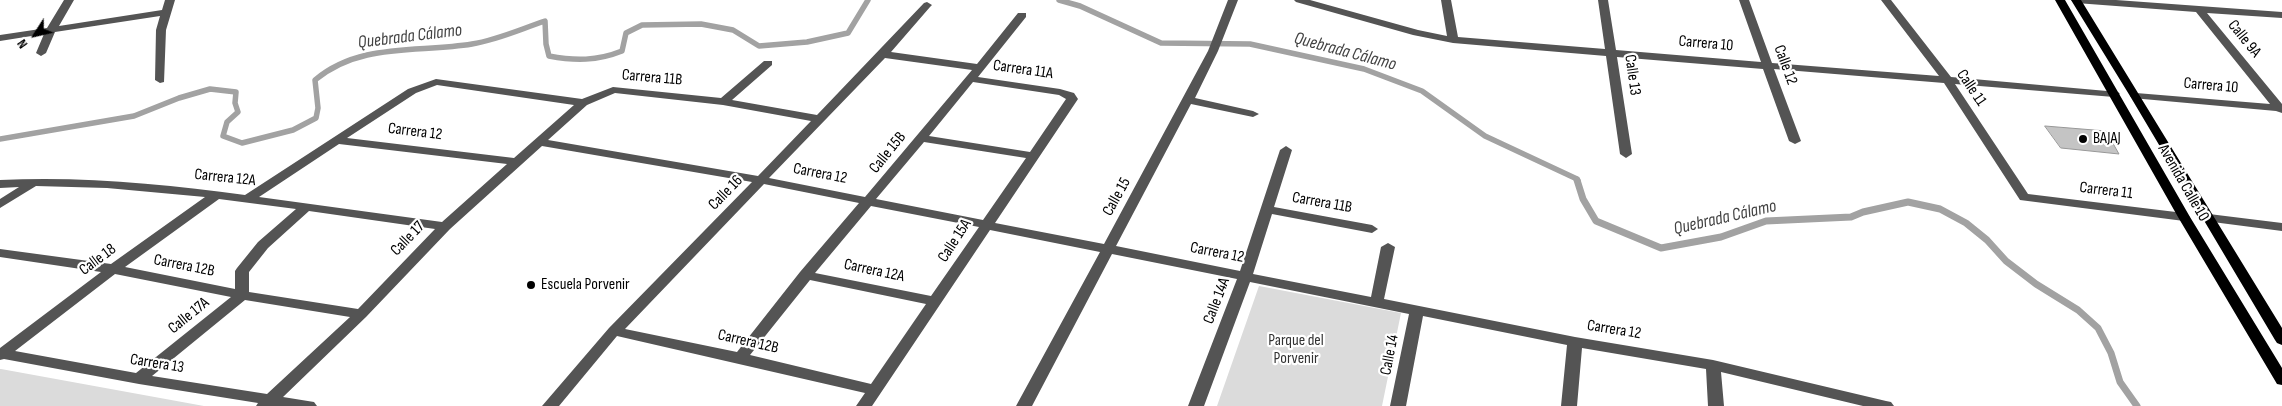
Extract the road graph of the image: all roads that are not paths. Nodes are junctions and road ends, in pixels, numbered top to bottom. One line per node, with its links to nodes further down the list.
1 (69, 0): 16 (street)
2 (170, 0): 13 (street)
3 (1233, 0): 31 (street, Calle 15)
4 (1299, 0): 18 (street, Carrera 10)
5 (1446, 0): 18 (street)
6 (1603, 0): 19 (street, Calle 13)
7 (1744, 0): 23 (street, Calle 12)
8 (1886, 0): 27 (street, Calle 11)
9 (2060, 0): 28 (main road, Avenida Calle 10)
10 (2076, 0): 12 (street); 30 (main road, Avenida Calle 10)
11 (927, 5): 21 (street, Calle 16)
12 (2199, 9): 15 (street); 34 (street, Calle 9A)
13 (166, 12): 16 (street); 26 (street)
14 (1022, 14): 24 (street, Calle 15B)
15 (2282, 15)
16 (51, 30): 17 (street); 20 (street)
17 (0, 38)
18 (1453, 40): 19 (street, Carrera 10)
19 (1610, 52): 23 (street, Carrera 10); 42 (street, Calle 13)
20 (41, 53)
21 (883, 54): 24 (street, Carrera 11A); 36 (street, Calle 16)
22 (768, 63): 32 (street)
23 (1768, 66): 27 (street, Carrera 10); 39 (street, Calle 12)
24 (980, 68): 25 (street, Calle 15B)
25 (972, 79): 29 (street, Carrera 11A); 37 (street, Calle 15B)
26 (160, 80)
27 (1947, 80): 28 (street, Carrera 10); 49 (street, Calle 11)
28 (2114, 94): 55 (main road, Avenida Calle 10)
29 (1070, 95): 43 (street, Calle 15A)
30 (2136, 96): 34 (street, Carrera 10); 56 (main road, Avenida Calle 10)
31 (1188, 100): 35 (street); 62 (street, Calle 15)
32 (723, 102): 33 (street, Carrera 11B); 36 (street, Carrera 11B)
33 (584, 103): 38 (street); 40 (street, Calle 17)
34 (2281, 109)
35 (1253, 114)
36 (818, 119): 45 (street, Calle 16)
37 (921, 138): 43 (street); 51 (street, Calle 15B)
38 (339, 140): 44 (street, Carrera 12); 50 (street)
39 (1795, 141)
40 (540, 142): 44 (street, Calle 17); 45 (street, Carrera 12)
41 (1286, 150): 54 (street, Calle 14A)
42 (1626, 154)
43 (1033, 156): 57 (street, Calle 15A)
44 (517, 162): 58 (street, Calle 17)
45 (761, 180): 51 (street, Carrera 12); 72 (street, Calle 16)
46 (35, 182): 47 (street, Carrera 12A); 48 (street, Carrera 12A); 52 (street)
47 (0, 184)
48 (218, 194): 50 (street, Carrera 12A); 64 (street, Calle 18)
49 (2024, 197): 55 (street, Carrera 11)
50 (249, 198): 53 (street, Carrera 12A)
51 (870, 202): 57 (street, Carrera 12); 65 (street, Calle 15B)
52 (0, 204)
53 (306, 207): 58 (street, Carrera 12A); 67 (street)
54 (1266, 209): 60 (street, Carrera 11B); 66 (street, Calle 14A)
55 (2184, 217): 79 (main road, Avenida Calle 10)
56 (2210, 218): 59 (street); 73 (main road, Avenida Calle 10)
57 (988, 223): 62 (street, Carrera 12); 69 (street, Calle 15A)
58 (445, 226): 71 (street, Calle 17)
59 (2282, 227)
60 (1372, 228)
61 (1388, 247): 68 (street)
62 (1107, 249): 66 (street, Carrera 12); 85 (street, Calle 15)
63 (0, 253): 64 (street, Carrera 12B)
64 (113, 270): 67 (street, Carrera 12B); 75 (street, Calle 18)
65 (805, 275): 69 (street, Carrera 12A); 76 (street, Calle 15B)
66 (1244, 277): 68 (street, Carrera 12); 86 (street, Calle 14A)
67 (242, 295): 71 (street, Carrera 12B); 78 (street, Calle 17A)
68 (1377, 301): 70 (street, Carrera 12)
69 (936, 302): 80 (street, Calle 15A)
70 (1417, 310): 74 (street, Carrera 12); 87 (street, Calle 14)
71 (361, 314): 81 (street, Calle 17)
72 (614, 331): 76 (street, Carrera 12B); 83 (street, Calle 16)
73 (2282, 340)
74 (1575, 342): 77 (street, Carrera 12); 88 (street)
75 (1, 354): 78 (street, Carrera 13)
76 (740, 358): 80 (street, Carrera 12B)
77 (1714, 365): 89 (street); 90 (street, Carrera 12)
78 (139, 379): 81 (street, Carrera 13)
79 (2282, 380)
80 (874, 390): 84 (street, Calle 15A)
81 (267, 403): 82 (street, Carrera 13)
82 (309, 406)
83 (550, 406)
84 (864, 406)
85 (1024, 406)
86 (1196, 406)
87 (1398, 406)
88 (1569, 406)
89 (1716, 406)
90 (1886, 406)

